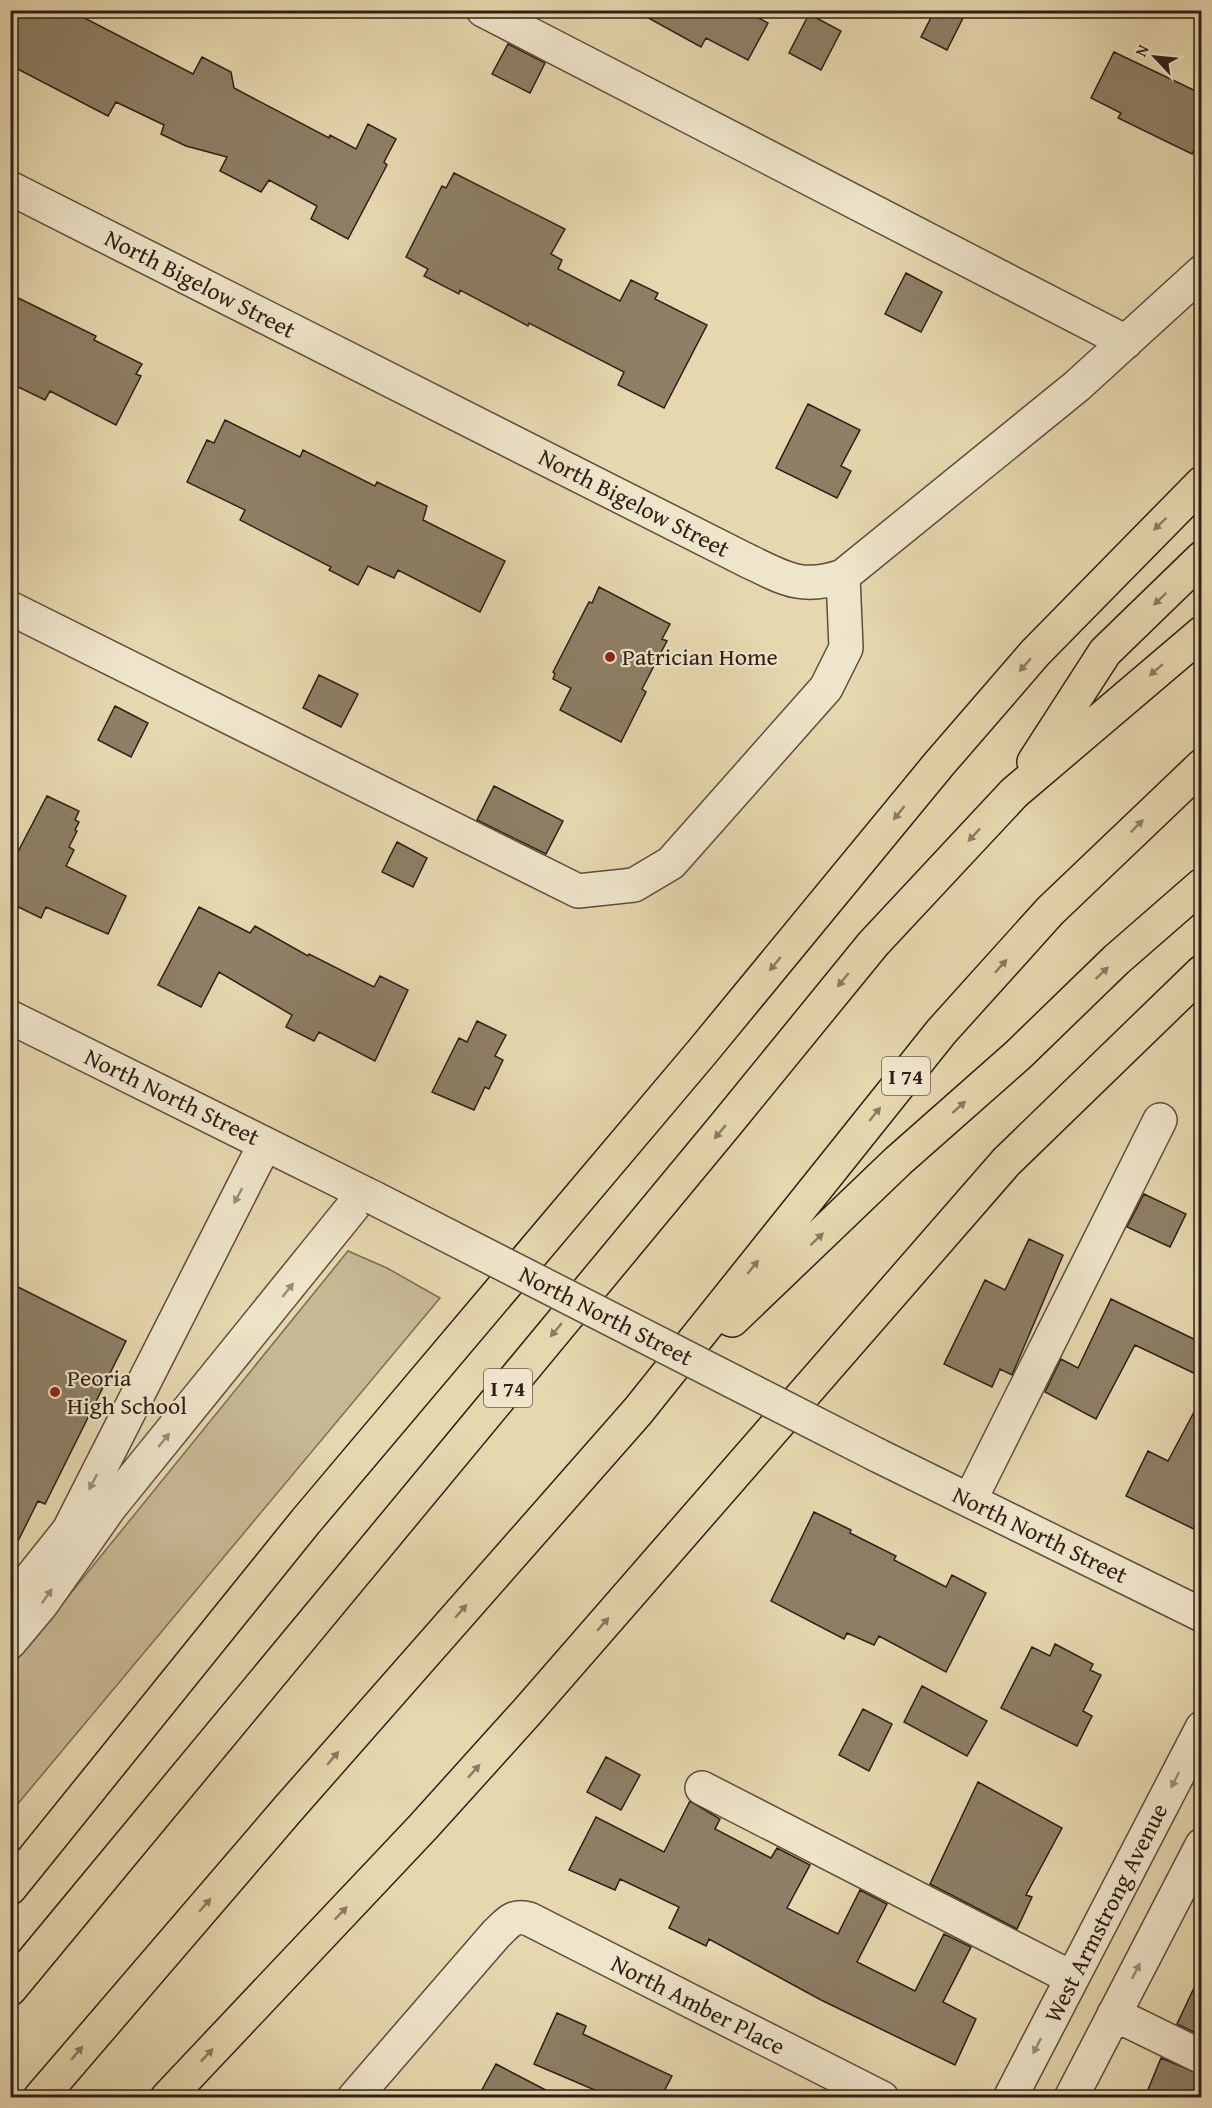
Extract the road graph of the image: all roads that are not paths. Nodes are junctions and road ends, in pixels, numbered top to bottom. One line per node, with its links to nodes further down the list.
1 (483, 10): 4 (street)
2 (10, 188): 7 (street, North Bigelow Street)
3 (1202, 273): 4 (street, North Bigelow Street)
4 (1126, 342): 7 (street, North Bigelow Street)
5 (1202, 483): 26 (highway, one-way to 26)
6 (1202, 558): 11 (highway, one-way to 11)
7 (843, 576): 8 (street)
8 (10, 608)
9 (1202, 633): 11 (highway, I 74, one-way to 11)
10 (1202, 766): 18 (highway, I 74, one-way to 10)
11 (1014, 792): 28 (highway, I 74, one-way to 28)
12 (1202, 885): 18 (highway, one-way to 12)
13 (1202, 972): 32 (highway, one-way to 13)
14 (10, 1017): 16 (street, North North Street)
15 (1160, 1120): 19 (street)
16 (265, 1144): 17 (street, North North Street); 20 (street, one-way to 20)
17 (369, 1195): 19 (street, North North Street, bridge); 22 (street, one-way to 17)
18 (638, 1411): 31 (highway, I 74, one-way to 18)
19 (970, 1500): 21 (street, North North Street)
20 (10, 1604)
21 (1202, 1615)
22 (10, 1642)
23 (1202, 1728): 27 (street, West Armstrong Avenue, one-way to 27)
24 (702, 1788): 27 (street)
25 (1202, 1845): 29 (street, one-way to 25)
26 (10, 1888)
27 (1072, 1978): 35 (street, West Armstrong Avenue, one-way to 35)
28 (10, 1989)
29 (1114, 2014): 30 (street); 36 (street)
30 (1202, 2057)
31 (40, 2097)
32 (167, 2097)
33 (354, 2097): 34 (street, North Amber Place)
34 (882, 2097)
35 (1010, 2097)
36 (1071, 2097)

